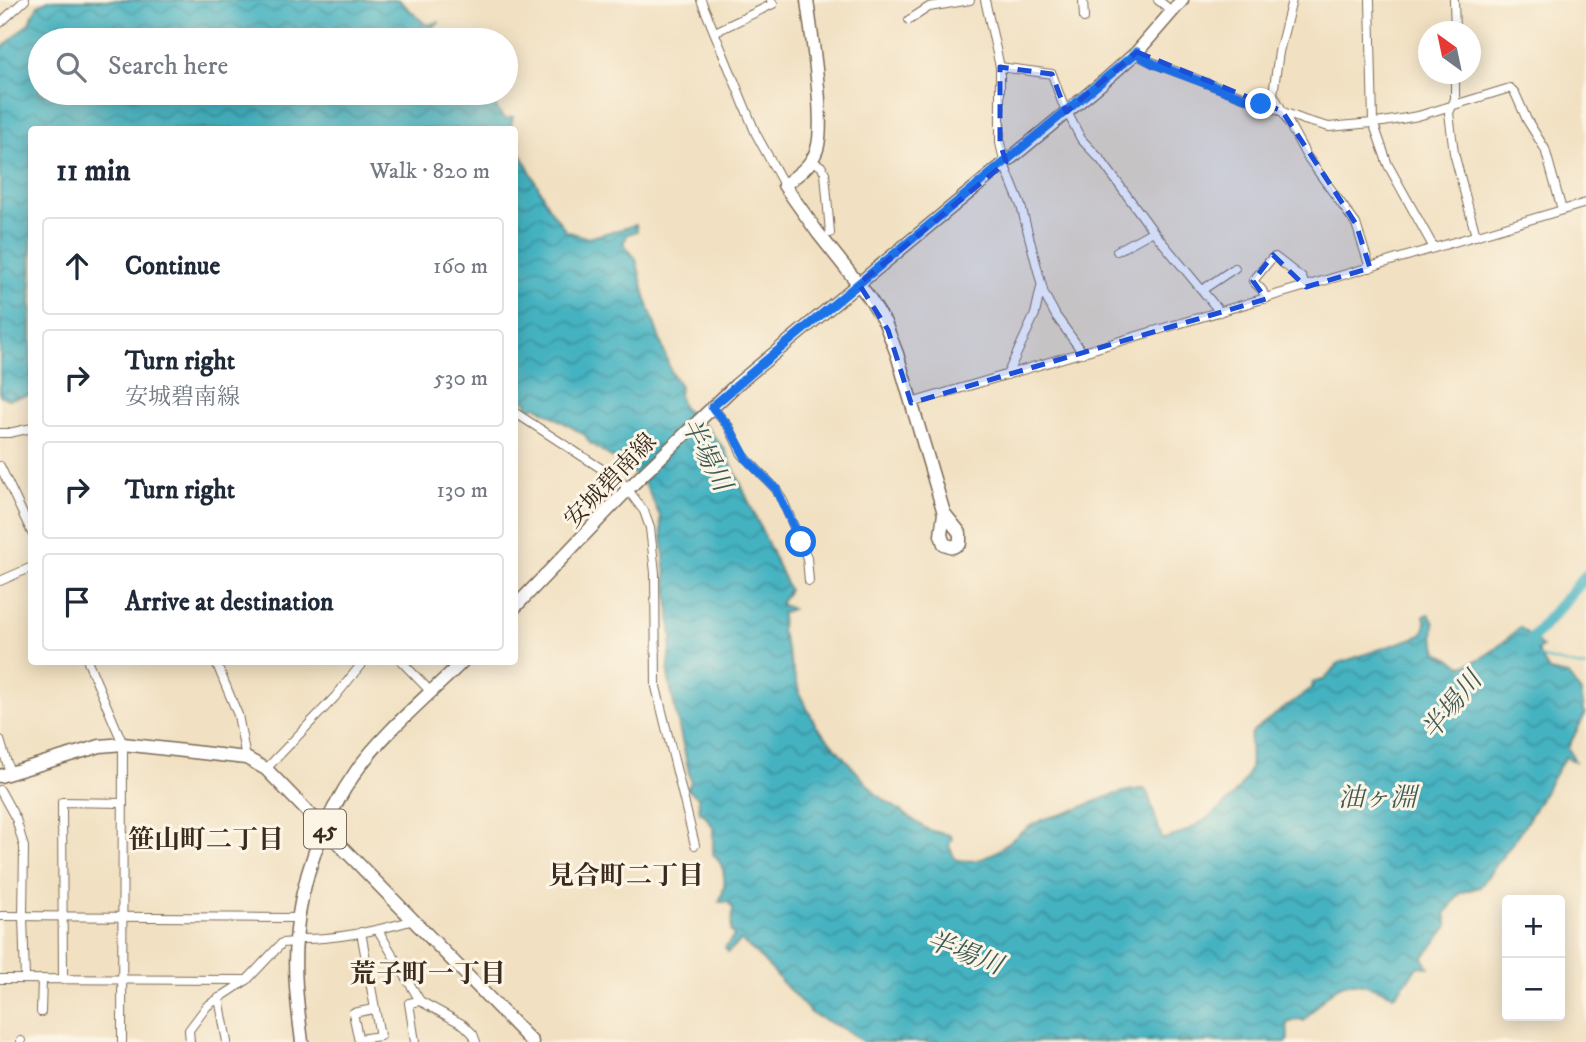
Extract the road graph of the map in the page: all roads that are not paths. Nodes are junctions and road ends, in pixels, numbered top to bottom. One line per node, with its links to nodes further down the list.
1 (25, 0): 18 (street)
2 (701, 0): 19 (street)
3 (771, 0): 19 (street)
4 (807, 0): 27 (main road)
5 (970, 0): 16 (street)
6 (985, 0): 21 (street)
7 (1083, 0): 15 (street)
8 (1158, 0): 14 (street)
9 (1182, 0): 14 (main road, 安城碧南線)
10 (1292, 0): 25 (street)
11 (1370, 0): 26 (street)
12 (1454, 0): 13 (street); 17 (street)
13 (1461, 0)
14 (1173, 12): 20 (main road, 安城碧南線)
15 (1084, 18)
16 (909, 20)
17 (1454, 21)
18 (0, 23)
19 (715, 32): 29 (street)
20 (1137, 52): 24 (main road, 安城碧南線); 25 (street)
21 (1000, 66): 24 (street); 28 (street)
22 (1455, 84): 23 (street)
23 (1452, 105): 26 (street); 31 (street); 34 (street)
24 (1067, 111): 28 (main road, 安城碧南線); 32 (street)
25 (1282, 111): 26 (street); 38 (street)
26 (1373, 122): 35 (street)
27 (811, 161): 29 (main road); 33 (street)
28 (1005, 163): 39 (main road, 安城碧南線); 40 (street)
29 (784, 185): 39 (main road)
30 (1586, 203): 31 (street)
31 (1562, 210): 34 (street)
32 (1153, 231): 36 (street); 42 (street)
33 (830, 233)
34 (1476, 236): 35 (street)
35 (1434, 248): 38 (street)
36 (1116, 251)
37 (1235, 268): 42 (street)
38 (1370, 268): 41 (street)
39 (859, 284): 47 (main road); 48 (main road, 安城碧南線)
40 (1041, 284): 45 (street); 46 (street)
41 (1306, 287): 43 (street); 43 (street)
42 (1202, 290): 44 (street)
43 (1266, 299): 44 (street)
44 (1220, 312): 45 (street)
45 (1083, 353): 46 (street)
46 (1007, 375): 47 (street)
47 (911, 404): 54 (main road)
48 (712, 407): 53 (main road, 安城碧南線); 58 (street)
49 (518, 415): 53 (street)
50 (28, 429): 51 (street)
51 (0, 433)
52 (0, 466): 55 (street)
53 (630, 488): 59 (main road, 安城碧南線); 74 (street)
54 (944, 513)
55 (28, 525)
56 (28, 569): 57 (street)
57 (0, 581)
58 (809, 581)
59 (518, 604)
60 (89, 665): 67 (street)
61 (217, 665): 68 (street)
62 (361, 665): 69 (street)
63 (405, 665): 65 (street)
64 (459, 665): 65 (main road, 45)
65 (431, 692): 73 (main road, 45)
66 (0, 740): 70 (street)
67 (123, 744): 68 (main road); 70 (main road); 72 (street)
68 (246, 758): 69 (main road)
69 (266, 769): 73 (main road)
70 (5, 774)
71 (0, 790): 76 (street)
72 (122, 803): 77 (street); 78 (street)
73 (324, 830): 79 (main road, 45); 80 (main road)
74 (695, 845)
75 (0, 916): 76 (street)
76 (23, 916): 77 (street); 85 (street)
77 (64, 916): 78 (street); 87 (street)
78 (121, 917): 79 (street); 89 (street)
79 (299, 918): 83 (main road, 45)
80 (414, 920): 81 (street); 102 (main road)
81 (378, 930): 82 (street); 91 (street)
82 (361, 932): 83 (street); 92 (street)
83 (296, 940): 88 (street); 99 (main road, 45)
84 (0, 979): 85 (street)
85 (25, 979): 86 (street)
86 (42, 979): 87 (street); 93 (street)
87 (63, 980): 89 (street)
88 (247, 980): 89 (street); 90 (street)
89 (121, 981): 96 (street)
90 (219, 998): 97 (street); 98 (street)
91 (420, 1001): 100 (street); 101 (street)
92 (374, 1009): 94 (street); 95 (street)
93 (41, 1013)
94 (380, 1039): 95 (street)
95 (359, 1041)
96 (122, 1042)
97 (190, 1042)
98 (227, 1042)
99 (302, 1042)
100 (415, 1042)
101 (476, 1042)
102 (532, 1042)

